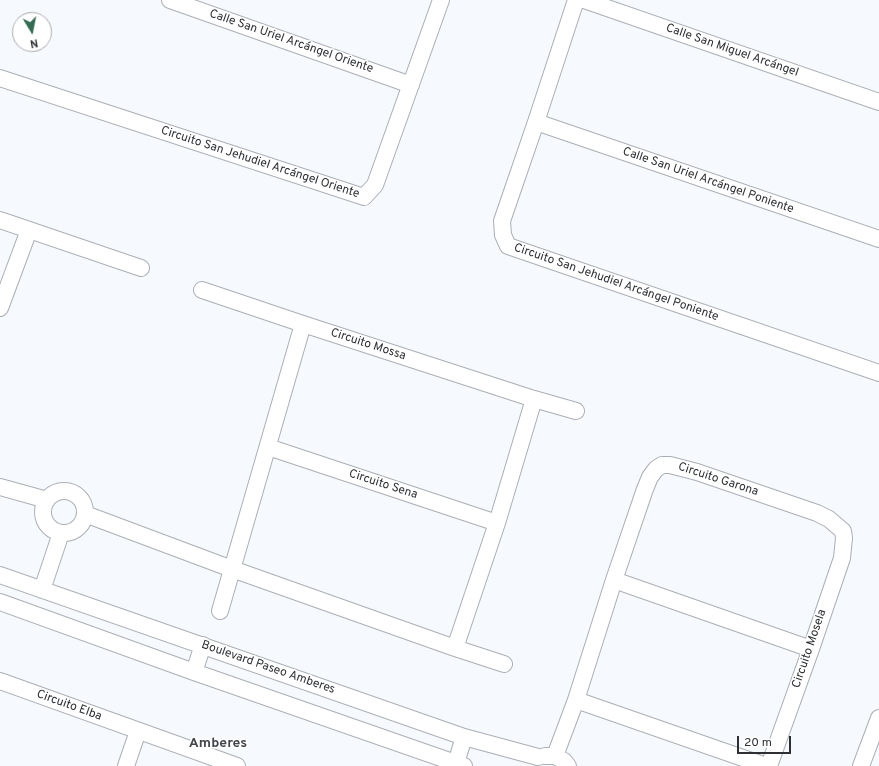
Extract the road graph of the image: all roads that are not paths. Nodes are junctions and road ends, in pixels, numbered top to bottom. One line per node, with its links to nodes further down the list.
1 (170, 0): 6 (street, Calle San Uriel Arcángel Oriente)
2 (441, 0): 6 (street, Circuito San Jehudiel Arcángel Oriente)
3 (576, 0): 8 (street, Circuito San Jehudiel Arcángel Poniente)
4 (584, 0): 7 (street, Calle San Miguel Arcángel)
5 (0, 78): 6 (street, Circuito San Jehudiel Arcángel Oriente)
6 (411, 85)
7 (879, 102)
8 (536, 122): 11 (street, Calle San Uriel Arcángel Poniente); 16 (street, Circuito San Jehudiel Arcángel Poniente)
9 (0, 220): 10 (street)
10 (30, 230): 12 (street); 14 (street)
11 (879, 239)
12 (141, 268)
13 (202, 290): 15 (street, Circuito Mossa)
14 (0, 308)
15 (303, 324): 17 (street, Circuito Mossa); 19 (street)
16 (879, 373)
17 (534, 400): 18 (street); 23 (street)
18 (576, 411)
19 (268, 447): 23 (street, Circuito Sena); 26 (street)
20 (0, 487): 21 (street)
21 (47, 500): 22 (street); 25 (street)
22 (85, 514): 25 (street); 26 (street)
23 (497, 523): 33 (street)
24 (843, 531): 28 (street, Circuito Garona); 34 (street, Circuito Mosela)
25 (61, 532): 29 (street)
26 (232, 569): 31 (street); 33 (street)
27 (0, 575): 29 (street, Boulevard Paseo Amberes)
28 (614, 580): 34 (street); 38 (street, Circuito Garona)
29 (42, 590): 32 (street, Boulevard Paseo Amberes)
30 (0, 602): 36 (street)
31 (220, 611)
32 (203, 645): 36 (street); 41 (street, Boulevard Paseo Amberes)
33 (455, 648): 35 (street)
34 (811, 649): 48 (street, Circuito Mosela)
35 (504, 664)
36 (194, 672): 44 (street)
37 (0, 681): 40 (street, Circuito Elba)
38 (576, 700): 42 (street, Circuito Garona); 48 (street)
39 (879, 718): 49 (street)
40 (138, 731): 45 (street); 46 (street, Circuito Elba)
41 (464, 737): 43 (street, Boulevard Paseo Amberes); 44 (street)
42 (555, 756): 43 (street); 47 (street)
43 (534, 762)
44 (460, 765)
45 (126, 766)
46 (237, 766)
47 (568, 766)
48 (767, 766)
49 (861, 766)

